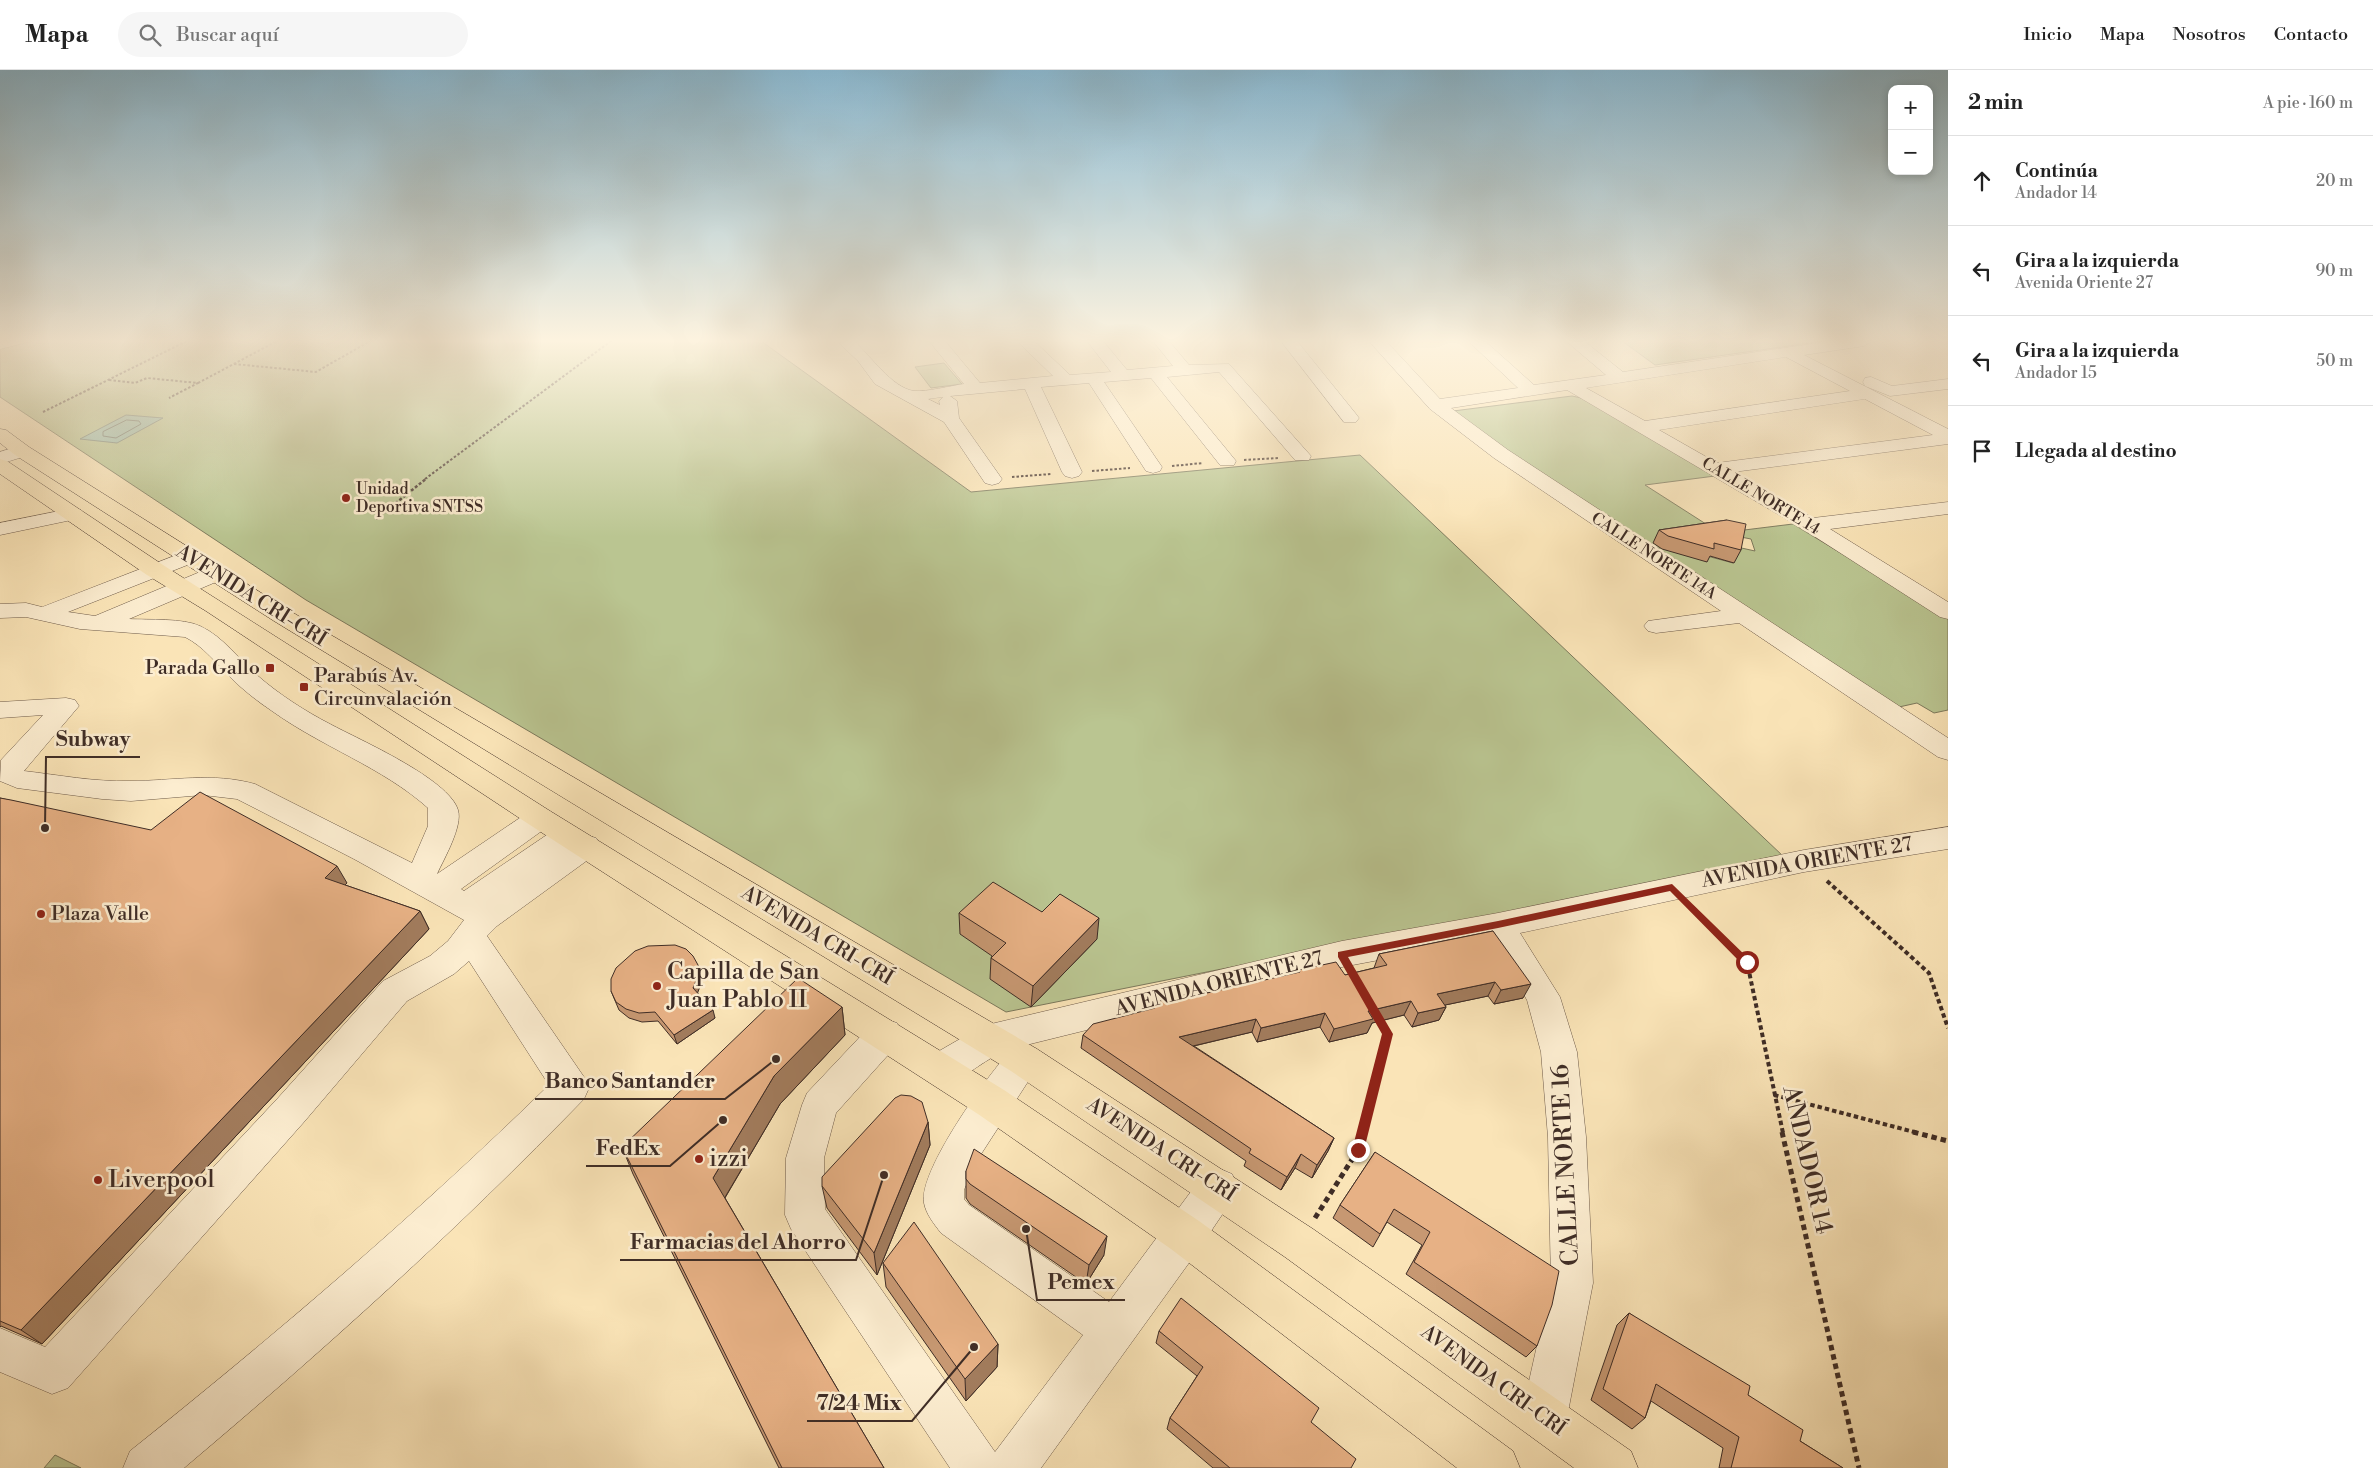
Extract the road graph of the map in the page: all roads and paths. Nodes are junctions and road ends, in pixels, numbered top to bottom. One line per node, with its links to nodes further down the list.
1 (55, 406): 14 (path)
2 (523, 406): 31 (path)
3 (929, 406): 15 (street)
4 (948, 406): 15 (street)
5 (1042, 406): 27 (street)
6 (1112, 406): 25 (street)
7 (1182, 406): 23 (street)
8 (1258, 406): 21 (street)
9 (1341, 406): 16 (street)
10 (1438, 406): 38 (street, CALLE NORTE 14A)
11 (1607, 406): 17 (street, CALLE NORTE 14)
12 (1783, 406): 17 (street)
13 (1889, 406): 19 (street)
14 (43, 412)
15 (950, 418): 28 (street)
16 (1350, 418)
17 (1643, 427): 26 (street, CALLE NORTE 14)
18 (0, 434): 20 (main road, AVENIDA CRI-CRÍ)
19 (1948, 438): 26 (street)
20 (22, 451): 22 (street); 34 (main road, AVENIDA CRI-CRÍ)
21 (1302, 456)
22 (0, 458)
23 (1227, 462)
24 (0, 464): 30 (main road, AVENIDA CRI-CRÍ)
25 (1153, 467)
26 (1716, 469): 32 (street, CALLE NORTE 14)
27 (1072, 472)
28 (992, 479)
29 (1948, 508): 32 (street)
30 (74, 514): 33 (street); 34 (main road, AVENIDA CRI-CRÍ)
31 (376, 519)
32 (1810, 525): 35 (street, CALLE NORTE 14)
33 (0, 529)
34 (187, 577): 39 (street); 39 (street); 43 (main road, AVENIDA CRI-CRÍ); 52 (main road, AVENIDA CRI-CRÍ)
35 (1937, 597): 37 (street, CALLE NORTE 14)
36 (0, 611): 39 (street)
37 (1948, 612)
38 (1745, 615): 40 (street); 42 (street, CALLE NORTE 14A)
39 (71, 619): 47 (street)
40 (1656, 626)
41 (0, 710): 47 (street)
42 (1948, 751)
43 (554, 827): 47 (street); 47 (street); 51 (main road, AVENIDA CRI-CRÍ)
44 (1945, 841): 45 (street, AVENIDA ORIENTE 27)
45 (1804, 861): 46 (street, AVENIDA ORIENTE 27); 50 (path)
46 (1672, 887): 48 (street, AVENIDA ORIENTE 27); 55 (path, ANDADOR 14)
47 (450, 902): 62 (street); 64 (street)
48 (1498, 925): 52 (street, AVENIDA ORIENTE 27); 63 (street, CALLE NORTE 16)
49 (1374, 1010): 60 (path)
50 (1948, 1028)
51 (885, 1034): 54 (main road, AVENIDA CRI-CRÍ); 65 (street)
52 (991, 1039): 53 (main road, AVENIDA CRI-CRÍ); 54 (street, AVENIDA ORIENTE 27)
53 (1024, 1060): 56 (street); 58 (main road, AVENIDA CRI-CRÍ)
54 (940, 1069): 56 (main road, AVENIDA CRI-CRÍ)
55 (1774, 1095): 57 (path); 69 (path, ANDADOR 14)
56 (991, 1102): 59 (main road, AVENIDA CRI-CRÍ); 61 (street)
57 (1948, 1141)
58 (1218, 1187): 59 (street); 60 (main road, AVENIDA CRI-CRÍ)
59 (1186, 1235): 61 (street); 67 (main road, AVENIDA CRI-CRÍ)
60 (1299, 1243): 63 (main road, AVENIDA CRI-CRÍ)
61 (1114, 1330): 66 (street)
62 (0, 1350)
63 (1544, 1418): 68 (main road, AVENIDA CRI-CRÍ)
64 (147, 1468)
65 (978, 1468)
66 (1012, 1468)
67 (1496, 1468)
68 (1614, 1468)
69 (1858, 1468)

